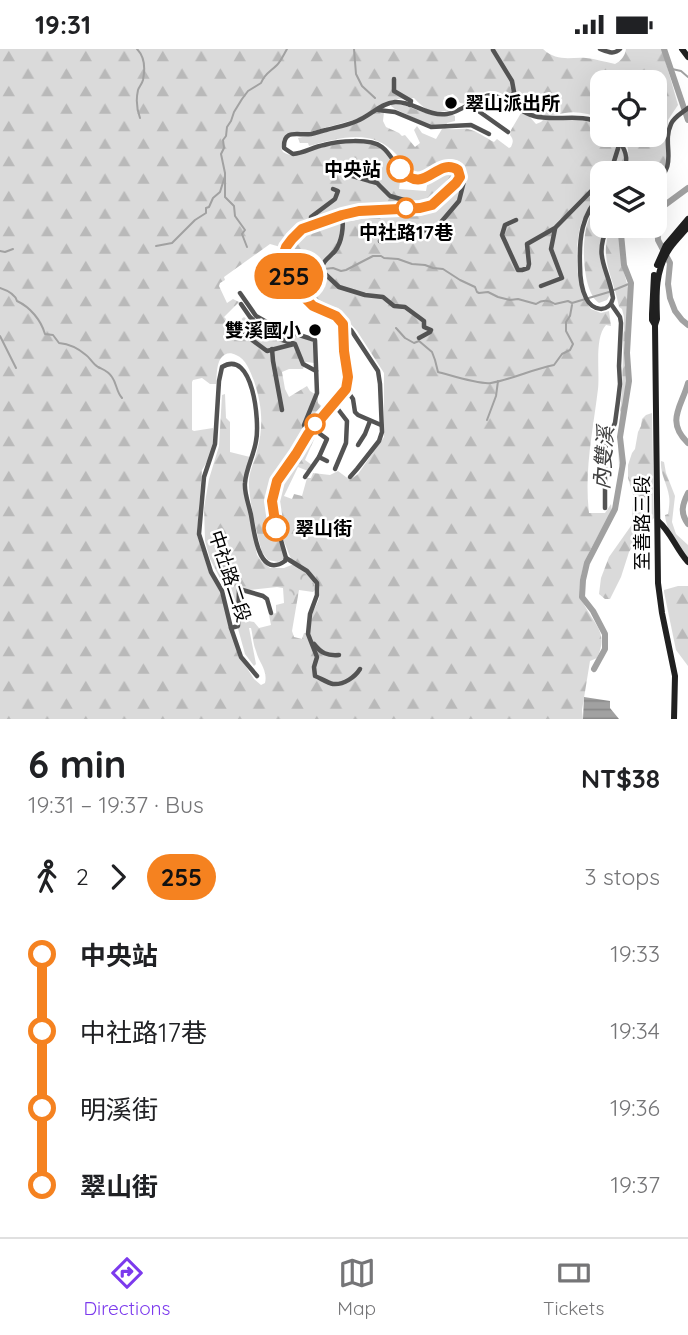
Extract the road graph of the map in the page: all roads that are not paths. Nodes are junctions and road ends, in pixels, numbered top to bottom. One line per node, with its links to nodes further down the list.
1 (600, 49): 2 (street)
2 (620, 49)
3 (682, 49): 5 (street)
4 (493, 50): 8 (street)
5 (688, 57)
6 (394, 79): 9 (street)
7 (473, 103): 8 (street); 9 (street); 13 (street)
8 (509, 104): 12 (street)
9 (410, 105): 11 (street)
10 (688, 108): 15 (street)
11 (377, 110): 14 (street); 17 (street)
12 (590, 119)
13 (508, 132)
14 (489, 134)
15 (667, 168)
16 (328, 169): 20 (street)
17 (460, 177): 20 (street); 29 (street)
18 (333, 189): 25 (street)
19 (590, 192): 27 (street)
20 (416, 208): 22 (street)
21 (590, 209): 34 (street)
22 (342, 215): 25 (street); 37 (street)
23 (688, 219): 30 (street, 至善路三段)
24 (516, 220): 27 (street)
25 (311, 225): 35 (street)
26 (688, 226): 30 (street, 至善路三段)
27 (555, 228): 31 (street)
28 (604, 238): 34 (street)
29 (380, 241)
30 (668, 247): 55 (street, 至善路三段)
31 (541, 286)
32 (240, 293): 40 (street)
33 (241, 304): 38 (street)
34 (611, 304): 54 (street)
35 (343, 324): 41 (street); 45 (street)
36 (240, 331): 39 (street)
37 (419, 338)
38 (295, 344): 39 (street); 40 (street)
39 (272, 349): 43 (street)
40 (316, 371): 47 (street)
41 (346, 389): 42 (street); 44 (street)
42 (334, 404): 46 (street); 51 (street)
43 (282, 410)
44 (370, 421): 45 (street); 48 (street)
45 (381, 425): 53 (street)
46 (312, 428): 47 (street); 49 (street)
47 (308, 434): 56 (street)
48 (358, 445)
49 (319, 457): 50 (street); 52 (street)
50 (327, 461)
51 (335, 469)
52 (305, 477)
53 (350, 477)
54 (605, 508)
55 (658, 521): 57 (street); 64 (street, 至善路三段)
56 (286, 558): 59 (street, 中社路二段); 60 (street)
57 (688, 562)
58 (271, 613): 59 (street)
59 (232, 628): 63 (street, 中社路二段)
60 (311, 640): 61 (street); 62 (street)
61 (339, 656)
62 (360, 669)
63 (257, 676)
64 (674, 719)

